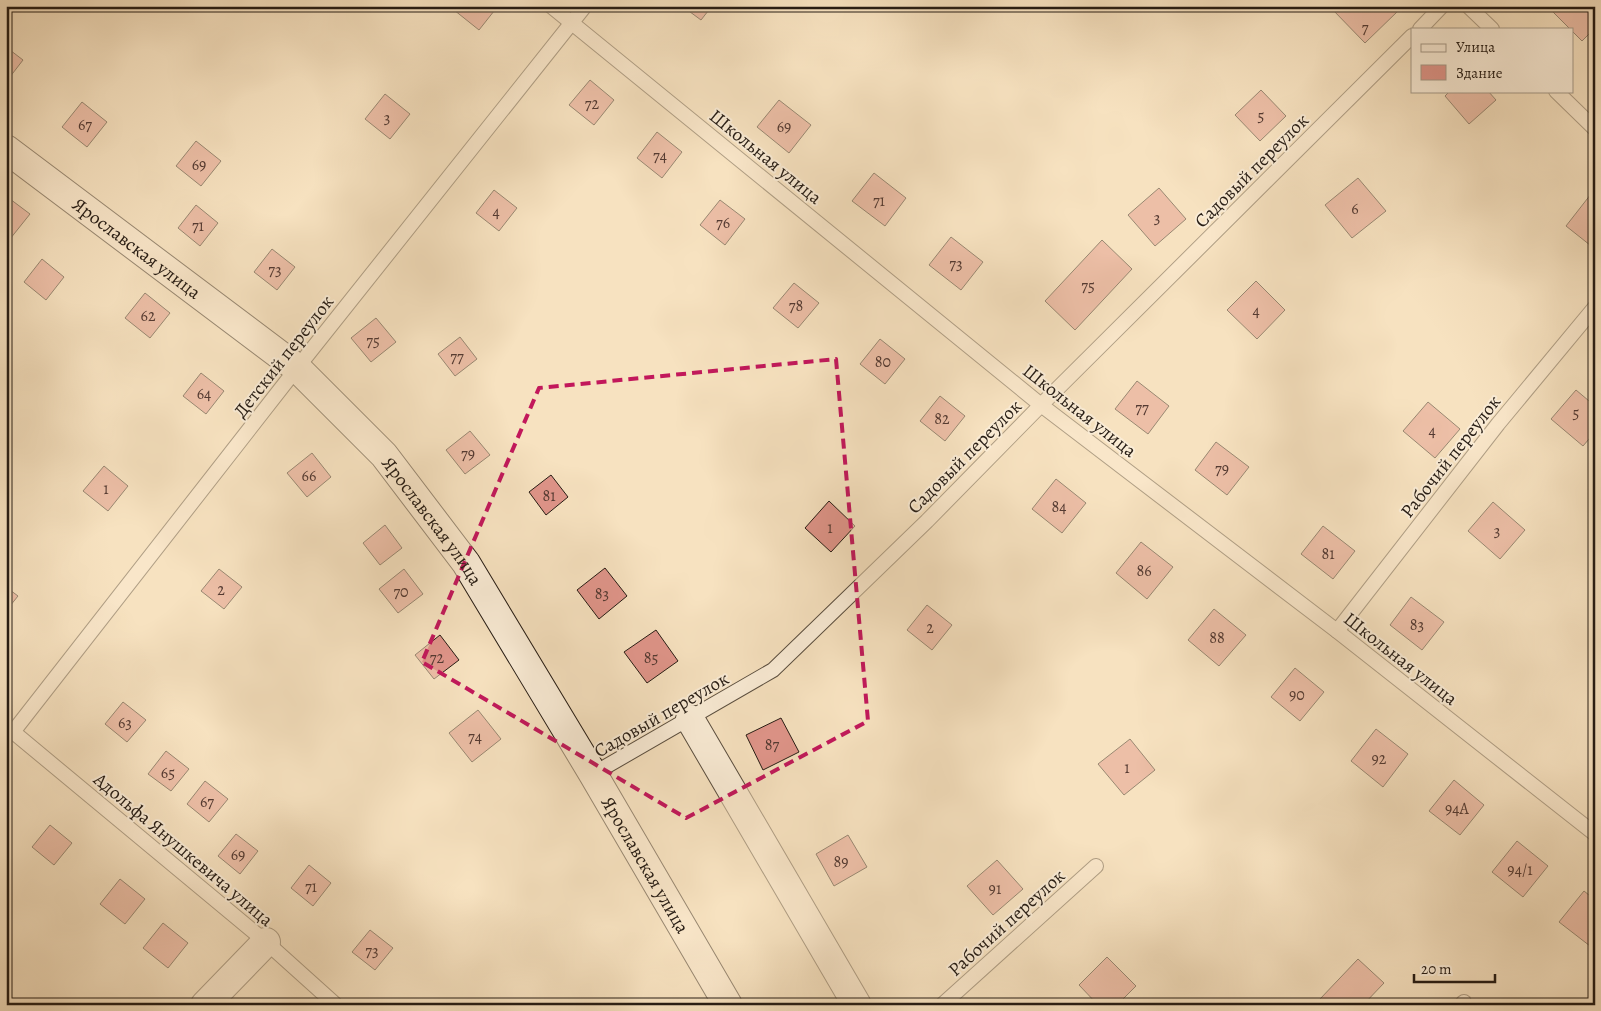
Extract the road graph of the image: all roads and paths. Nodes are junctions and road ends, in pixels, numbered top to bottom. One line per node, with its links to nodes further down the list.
1 (551, 6): 5 (lane, Школьная улица)
2 (585, 6): 5 (lane, Детский переулок)
3 (1442, 6): 6 (lane)
4 (1468, 6): 7 (lane)
5 (572, 23): 13 (lane, Детский переулок); 14 (lane, Школьная улица)
6 (1421, 28)
7 (1491, 28)
8 (1411, 37): 14 (lane, Садовый переулок)
9 (1557, 92): 10 (lane)
10 (1595, 128)
11 (6, 149): 13 (main road, Ярославская улица)
12 (1595, 307): 15 (lane, Рабочий переулок)
13 (297, 368): 17 (lane, Детский переулок); 18 (main road, Ярославская улица)
14 (1041, 405): 15 (lane, Школьная улица); 16 (lane, Садовый переулок)
15 (1337, 631): 19 (lane, Школьная улица)
16 (690, 719): 18 (lane, Садовый переулок); 25 (main road)
17 (10, 729): 21 (lane, Адольфа Янушкевича улица)
18 (593, 774): 24 (main road, Ярославская улица)
19 (1595, 834)
20 (1096, 866): 26 (lane, Рабочий переулок)
21 (266, 942): 22 (main road); 23 (lane, Адольфа Янушкевича улица)
22 (205, 1005)
23 (336, 1005)
24 (728, 1005)
25 (857, 1005)
26 (942, 1005)

